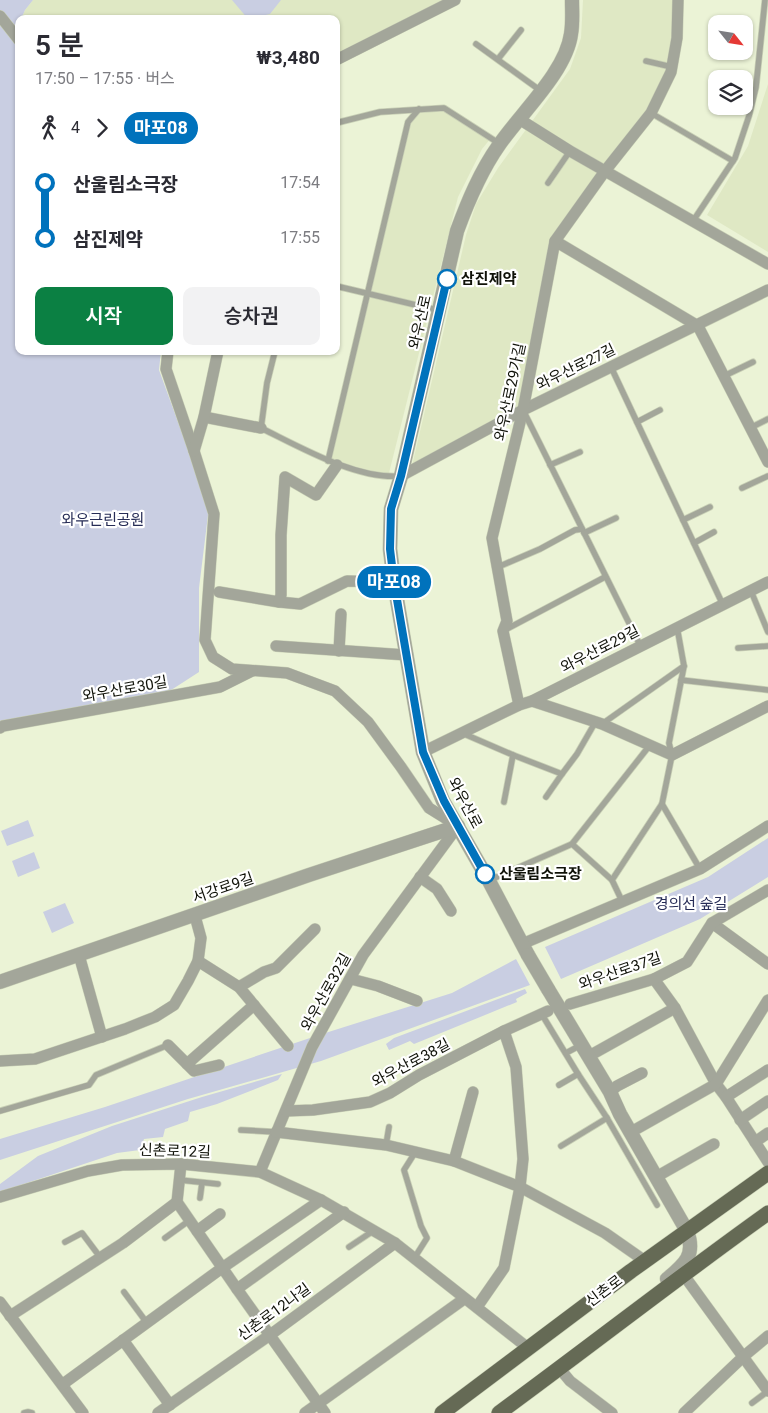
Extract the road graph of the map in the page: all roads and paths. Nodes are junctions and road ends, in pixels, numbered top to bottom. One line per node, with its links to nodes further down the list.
1 (454, 0): 9 (street)
2 (572, 0): 13 (street, 와우산로)
3 (678, 0): 12 (street, 와우산로29가길)
4 (766, 0): 20 (lane)
5 (0, 16): 7 (street)
6 (521, 30): 10 (lane)
7 (15, 35)
8 (476, 44): 10 (lane)
9 (340, 58)
10 (498, 59): 13 (lane)
11 (646, 61): 12 (lane)
12 (672, 67): 15 (street, 와우산로29가길)
13 (540, 91): 16 (street, 와우산로)
14 (418, 109): 17 (lane); 18 (lane); 28 (lane)
15 (651, 114): 20 (lane); 21 (street, 와우산로29가길)
16 (519, 119): 18 (street, 와우산로); 19 (street)
17 (340, 122)
18 (500, 144): 29 (street, 와우산로)
19 (570, 152): 21 (street); 22 (lane)
20 (733, 161): 23 (lane)
21 (606, 171): 23 (street); 24 (street, 와우산로29가길)
22 (548, 183)
23 (693, 221): 25 (street)
24 (555, 241): 30 (street); 37 (street, 와우산로29가길)
25 (768, 264)
26 (340, 287): 28 (lane)
27 (768, 290): 30 (street, 와우산로27길)
28 (367, 293): 29 (lane); 47 (lane)
29 (440, 311): 49 (street, 와우산로)
30 (698, 326): 35 (street, 와우산로27길); 36 (street)
31 (168, 355): 44 (street, 와우산로30길)
32 (217, 355): 39 (street)
33 (274, 355): 42 (lane)
34 (753, 362): 36 (lane)
35 (611, 366): 37 (street, 와우산로27길); 41 (lane)
36 (724, 376): 43 (street)
37 (523, 410): 48 (lane); 49 (street, 와우산로27길); 58 (street, 와우산로29가길)
38 (660, 410): 41 (lane)
39 (204, 417): 42 (street); 44 (street)
40 (768, 419): 43 (lane)
41 (637, 422): 54 (lane)
42 (261, 428): 47 (lane)
43 (750, 428): 46 (street)
44 (194, 451): 77 (street, 와우산로30길)
45 (580, 452): 48 (lane)
46 (768, 462)
47 (332, 463): 49 (lane); 64 (street)
48 (550, 465): 55 (lane)
49 (401, 476): 60 (street, 와우산로)
50 (768, 476): 51 (lane)
51 (742, 488)
52 (710, 507): 54 (lane)
53 (616, 518): 55 (lane)
54 (683, 520): 57 (lane)
55 (583, 531): 58 (lane); 59 (lane)
56 (714, 532): 57 (lane)
57 (694, 544): 65 (lane)
58 (498, 567): 68 (street, 와우산로29가길)
59 (605, 577): 68 (lane); 70 (lane)
60 (394, 582): 64 (street); 75 (street, 와우산로)
61 (768, 582): 62 (street, 와우산로29길)
62 (751, 591): 65 (street, 와우산로29길); 69 (lane)
63 (219, 592): 64 (street)
64 (279, 602)
65 (723, 605): 67 (street, 와우산로29길)
66 (341, 614): 74 (street)
67 (677, 627): 70 (street, 와우산로29길); 76 (lane)
68 (503, 631): 81 (street, 와우산로29가길)
69 (768, 632)
70 (640, 645): 80 (street, 와우산로29길)
71 (276, 646): 74 (street)
72 (768, 646): 73 (lane)
73 (738, 648)
74 (339, 651): 75 (street)
75 (406, 655): 87 (street, 와우산로)
76 (684, 666): 78 (lane); 83 (lane)
77 (253, 671): 84 (street, 와우산로30길); 94 (street, 와우산로30길)
78 (681, 680): 79 (lane); 89 (lane)
79 (768, 690)
80 (532, 701): 81 (street, 와우산로29길); 83 (street)
81 (520, 704): 85 (street, 와우산로29길)
82 (768, 706): 89 (street)
83 (599, 722): 86 (street); 90 (lane)
84 (0, 728)
85 (462, 733): 87 (street, 와우산로29길); 88 (lane)
86 (650, 745): 89 (street); 96 (lane)
87 (423, 752): 94 (street, 와우산로)
88 (513, 755): 90 (lane); 92 (lane)
89 (672, 755): 93 (lane)
90 (562, 774): 91 (lane)
91 (546, 798)
92 (504, 802)
93 (662, 804): 97 (lane); 99 (lane)
94 (458, 826): 98 (street, 와우산로32길); 100 (street, 와우산로); 104 (street, 서강로9길)
95 (768, 826): 97 (street)
96 (572, 844): 99 (lane); 100 (lane)
97 (700, 869): 102 (street)
98 (420, 877): 103 (street); 111 (street, 와우산로32길)
99 (612, 880): 102 (lane)
100 (489, 881): 107 (street, 와우산로)
101 (768, 890): 105 (street, 와우산로37길)
102 (623, 902): 107 (street)
103 (451, 911)
104 (195, 916): 108 (street, 서강로9길); 110 (street)
105 (712, 923): 109 (street); 112 (street, 와우산로37길)
106 (315, 929): 114 (street)
107 (525, 949): 125 (street, 와우산로, bridge)
108 (79, 955): 113 (street, 서강로9길); 122 (street)
109 (766, 960)
110 (198, 961): 114 (street); 122 (street)
111 (351, 979): 116 (street); 140 (street, 와우산로32길)
112 (654, 979): 117 (street, 와우산로37길); 119 (street)
113 (0, 982)
114 (239, 988): 118 (street)
115 (768, 1000): 133 (street)
116 (418, 1001)
117 (570, 1004)
118 (254, 1005): 124 (street); 128 (street)
119 (675, 1008): 125 (street); 133 (street)
120 (544, 1012): 121 (street, 와우산로38길); 126 (lane)
121 (504, 1030): 140 (street, 와우산로38길); 162 (street)
122 (102, 1037): 127 (street)
123 (168, 1044): 128 (street); 139 (lane)
124 (288, 1046)
125 (585, 1050): 126 (lane); 136 (street)
126 (566, 1053): 132 (lane)
127 (0, 1061)
128 (187, 1064): 129 (street)
129 (219, 1065)
130 (768, 1070): 137 (street)
131 (642, 1073): 136 (street)
132 (578, 1074): 134 (lane); 141 (lane)
133 (716, 1084): 137 (street); 146 (street)
134 (559, 1085)
135 (473, 1092): 153 (street)
136 (610, 1092): 146 (street)
137 (726, 1096): 142 (street)
138 (768, 1101): 142 (street)
139 (0, 1111)
140 (286, 1111): 145 (street, 와우산로32길)
141 (607, 1118): 151 (lane); 167 (lane)
142 (740, 1120): 148 (street)
143 (389, 1127): 150 (lane)
144 (241, 1130): 145 (lane)
145 (276, 1132): 150 (street); 156 (street, 와우산로32길)
146 (631, 1132): 158 (street)
147 (768, 1133): 148 (street)
148 (755, 1142): 154 (street)
149 (714, 1144): 158 (street)
150 (386, 1145): 152 (street)
151 (561, 1146)
152 (416, 1151): 153 (street); 180 (lane)
153 (454, 1161): 162 (street)
154 (768, 1162)
155 (181, 1164): 156 (street, 신촌로12길); 159 (street); 163 (street, 신촌로12길)
156 (260, 1172): 165 (street, 신촌로12길)
157 (768, 1173): 174 (main road, 신촌로)
158 (656, 1177): 174 (street)
159 (180, 1180): 160 (lane); 166 (street)
160 (202, 1183): 161 (lane); 164 (lane)
161 (218, 1184)
162 (520, 1187): 181 (street); 189 (street)
163 (0, 1197)
164 (200, 1198)
165 (322, 1200): 168 (street, 신촌로12길); 182 (street)
166 (177, 1202): 171 (street); 179 (street)
167 (657, 1205)
168 (344, 1212): 172 (street, 신촌로12길); 184 (street)
169 (768, 1213): 183 (main road)
170 (220, 1214): 173 (street)
171 (190, 1220): 173 (street); 175 (lane)
172 (375, 1230): 177 (street, 신촌로12길); 178 (lane)
173 (197, 1231): 182 (street)
174 (686, 1231): 181 (main road, 신촌로); 187 (street)
175 (165, 1238)
176 (65, 1242): 179 (lane)
177 (395, 1243): 180 (street, 신촌로12길); 192 (street, 신촌로12나길)
178 (349, 1248)
179 (100, 1257): 190 (street)
180 (415, 1257): 186 (street, 신촌로12길)
181 (645, 1261): 195 (main road, 신촌로)
182 (222, 1268): 184 (street); 191 (street)
183 (683, 1274): 187 (main road); 196 (street)
184 (237, 1290): 192 (street)
185 (124, 1292): 191 (lane)
186 (464, 1299): 189 (street, 신촌로12길); 202 (street)
187 (647, 1301): 197 (main road)
188 (0, 1302): 190 (street)
189 (477, 1308): 195 (street, 신촌로12길)
190 (10, 1316): 198 (street)
191 (147, 1323): 194 (street)
192 (270, 1335): 201 (street, 신촌로12나길); 202 (street)
193 (768, 1336): 196 (street)
194 (123, 1340): 198 (street); 201 (street)
195 (528, 1348): 208 (main road, 신촌로)
196 (744, 1356): 199 (street); 211 (street)
197 (560, 1369): 209 (main road); 210 (street)
198 (63, 1384): 205 (street)
199 (768, 1391): 200 (lane)
200 (752, 1403)
201 (170, 1405): 206 (street, 신촌로12나길)
202 (321, 1409): 207 (street)
203 (24, 1413): 204 (lane)
204 (32, 1413)
205 (83, 1413)
206 (158, 1413)
207 (305, 1413)
208 (442, 1413)
209 (499, 1413)
210 (612, 1413)
211 (684, 1413)

